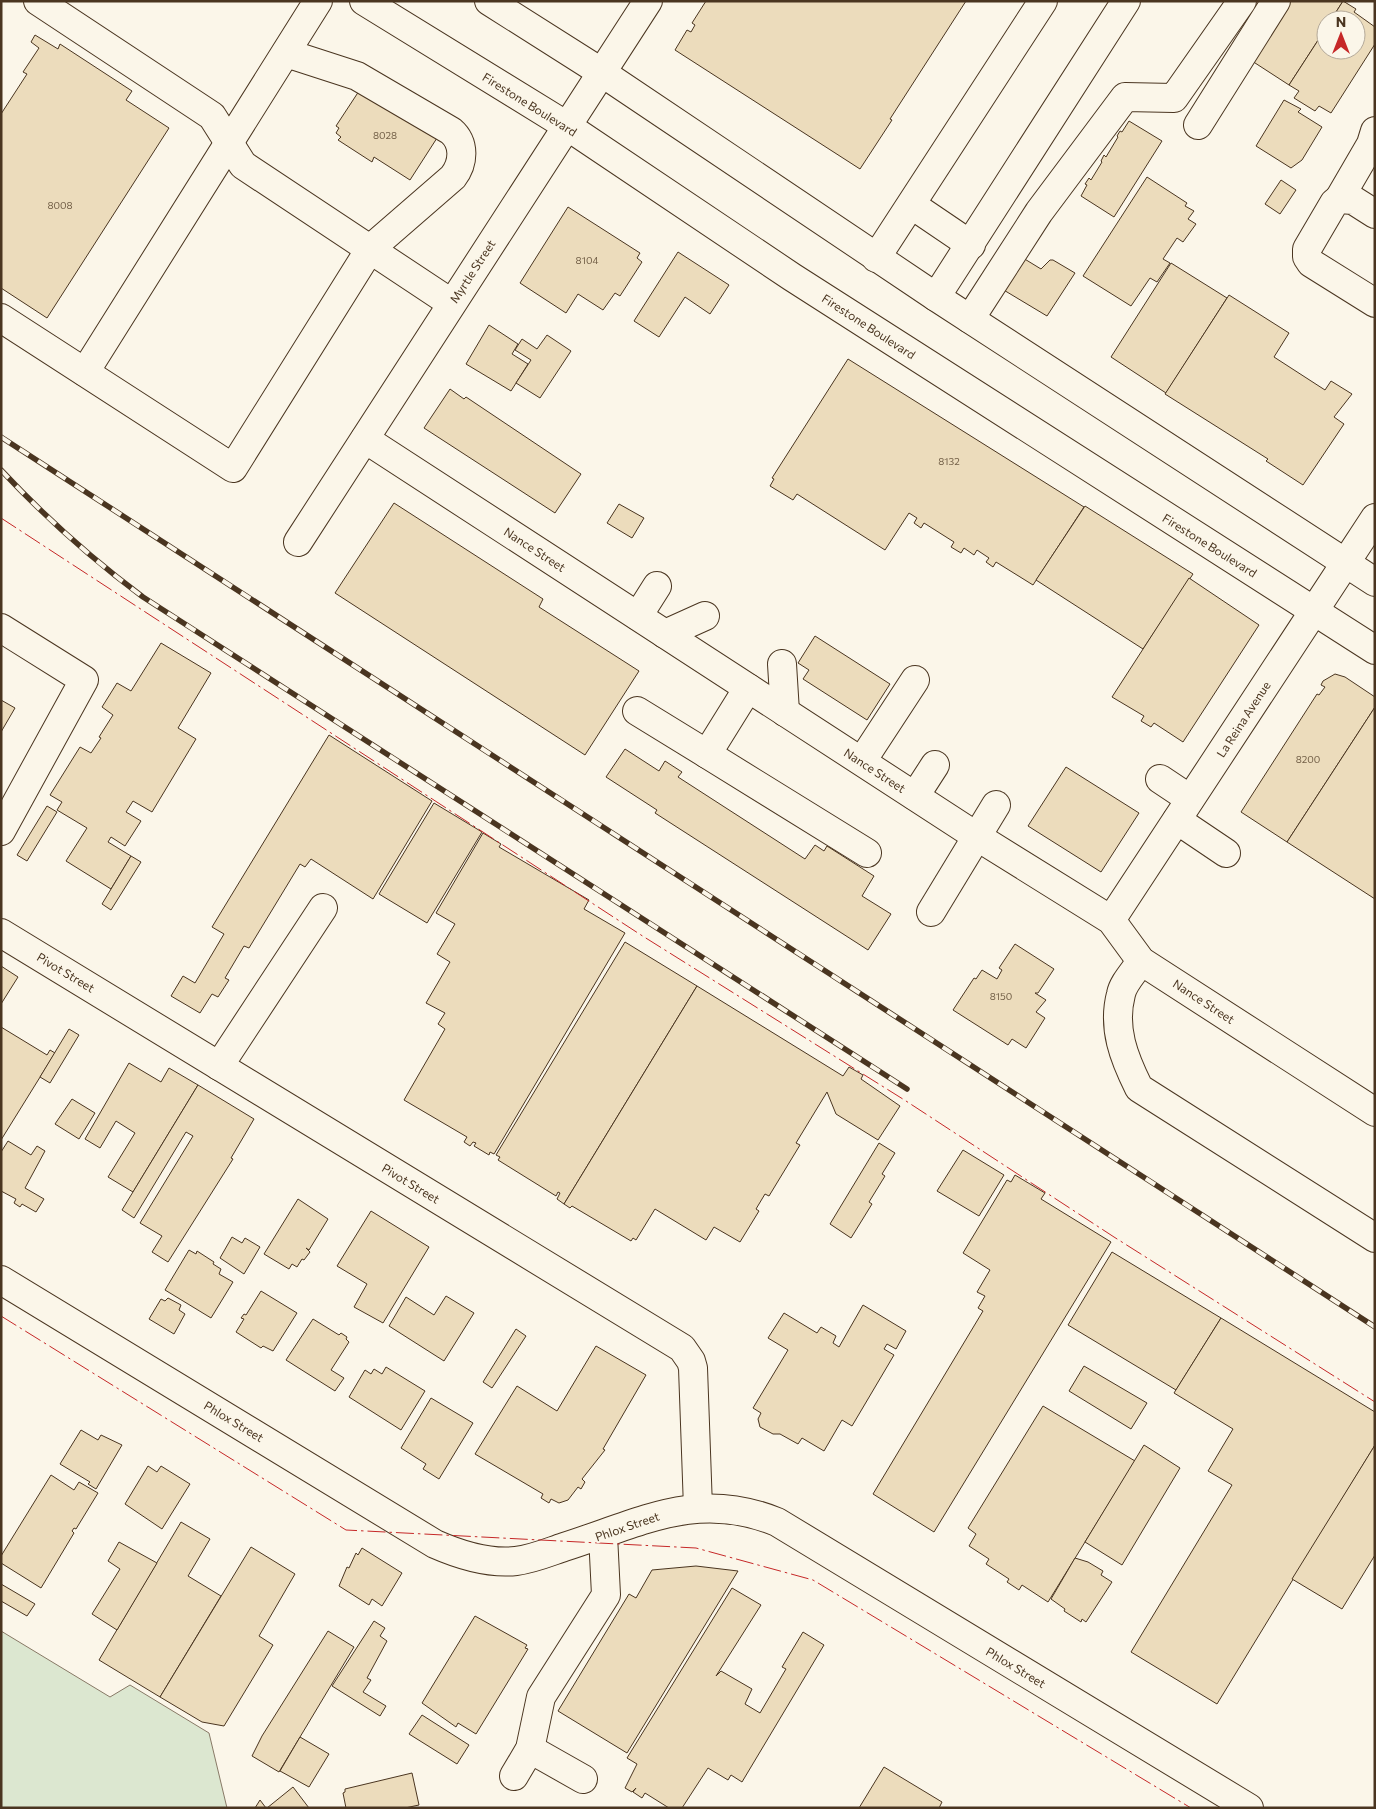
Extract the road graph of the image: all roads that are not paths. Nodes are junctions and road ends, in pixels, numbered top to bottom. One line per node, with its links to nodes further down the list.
1 (38, 1): 15 (street)
2 (318, 1): 10 (street)
3 (364, 1): 13 (street, Firestone Boulevard)
4 (489, 1): 11 (street)
5 (648, 1): 11 (street, Myrtle Street)
6 (1043, 1): 17 (street)
7 (1126, 1): 19 (street)
8 (1242, 1): 26 (street)
9 (1276, 1): 12 (street)
10 (286, 53): 15 (street); 20 (street)
11 (601, 72): 13 (street, Myrtle Street); 21 (street)
12 (1198, 125)
13 (567, 126): 23 (street, Myrtle Street); 34 (street, Firestone Boulevard)
14 (1375, 131): 16 (street)
15 (229, 143): 20 (street); 27 (street)
16 (1339, 199): 18 (street); 24 (street)
17 (912, 204): 19 (street); 21 (street)
18 (1375, 214)
19 (971, 245): 22 (street)
20 (370, 249): 23 (street); 27 (street)
21 (876, 258): 22 (street)
22 (936, 297): 26 (street)
23 (451, 303): 28 (street, Myrtle Street)
24 (1375, 303)
25 (1, 318): 27 (street)
26 (970, 319): 31 (street)
27 (85, 372)
28 (364, 439): 30 (street, Myrtle Street); 35 (street, Nance Street)
29 (1375, 518): 31 (street, La Reina Avenue)
30 (298, 542)
31 (1346, 562): 32 (street); 34 (street, La Reina Avenue)
32 (1375, 582)
33 (657, 586): 35 (street)
34 (1314, 611): 39 (street, Firestone Boulevard); 51 (street, La Reina Avenue)
35 (638, 616): 38 (street, Nance Street)
36 (705, 616): 38 (street)
37 (1, 628): 52 (street)
38 (665, 634): 42 (street, Nance Street)
39 (1375, 650)
40 (782, 664): 44 (street)
41 (915, 680): 46 (street)
42 (748, 688): 44 (street, Nance Street); 45 (street)
43 (636, 711): 45 (street)
44 (784, 712): 46 (street, Nance Street)
45 (707, 754): 54 (street)
46 (862, 762): 49 (street, Nance Street)
47 (935, 765): 49 (street)
48 (1160, 779): 51 (street)
49 (915, 796): 53 (street, Nance Street)
50 (996, 805): 53 (street)
51 (1184, 809): 55 (street); 58 (street, La Reina Avenue)
52 (1, 831)
53 (976, 836): 57 (street); 58 (street, Nance Street)
54 (867, 852)
55 (1226, 852)
56 (323, 908): 61 (street)
57 (931, 912)
58 (1110, 920): 60 (street, Nance Street)
59 (1, 933): 61 (street, Pivot Street)
60 (1141, 961): 62 (street, Nance Street); 63 (street)
61 (219, 1066): 65 (street, Pivot Street)
62 (1375, 1112)
63 (1375, 1238)
64 (1, 1280): 66 (street, Phlox Street)
65 (698, 1508): 66 (street, Phlox Street); 70 (street, Phlox Street)
66 (603, 1535): 67 (street)
67 (530, 1749): 68 (street); 69 (street)
68 (514, 1776)
69 (583, 1778)
70 (1249, 1808)

